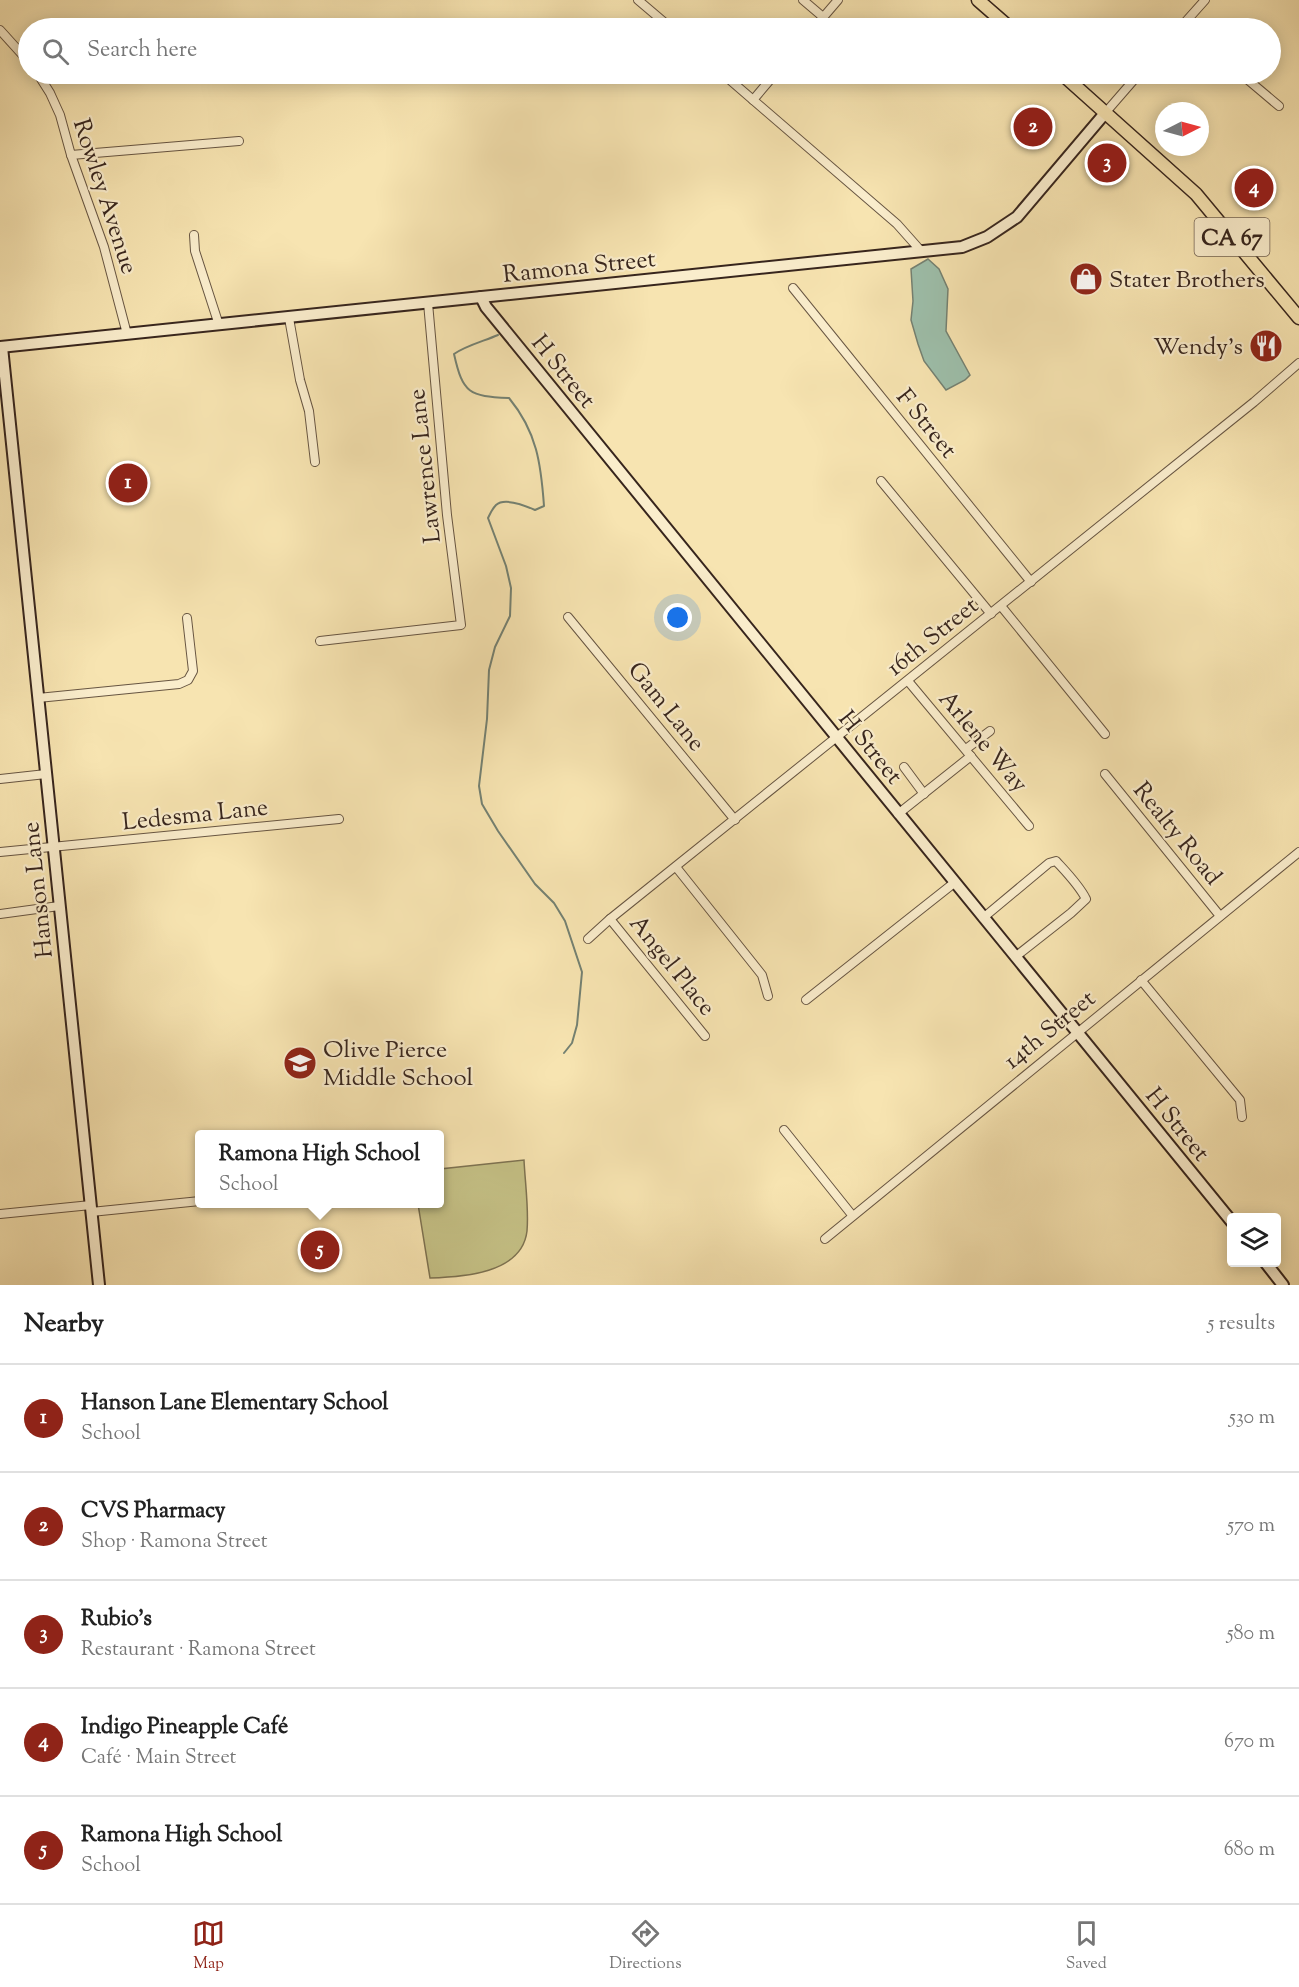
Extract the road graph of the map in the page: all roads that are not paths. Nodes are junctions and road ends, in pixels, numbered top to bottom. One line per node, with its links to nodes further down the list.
1 (638, 0): 7 (street)
2 (803, 0): 6 (street)
3 (838, 0): 6 (street)
4 (978, 0): 8 (main road)
5 (1205, 0): 9 (street)
6 (823, 17)
7 (659, 18)
8 (999, 18)
9 (1192, 18)
10 (0, 30): 11 (street)
11 (3, 40): 12 (street)
12 (18, 53)
13 (44, 84): 23 (street, Rowley Avenue)
14 (735, 84): 19 (street)
15 (767, 84): 19 (street)
16 (1074, 84): 21 (main road, CA 67)
17 (1130, 84): 21 (street)
18 (1252, 84): 20 (street)
19 (753, 100): 25 (street)
20 (1279, 106)
21 (1106, 112): 25 (main road, Ramona Street); 30 (main road, CA 67)
22 (239, 141): 23 (street)
23 (71, 155): 32 (street, Rowley Avenue)
24 (194, 236): 31 (street)
25 (921, 251): 27 (main road, Ramona Street)
26 (793, 288): 37 (street, F Street)
27 (481, 297): 28 (main road, Ramona Street); 47 (main road, H Street)
28 (428, 303): 29 (main road, Ramona Street); 42 (street, Lawrence Lane)
29 (289, 318): 31 (main road, Ramona Street); 35 (street)
30 (1299, 318)
31 (219, 325): 32 (main road, Ramona Street)
32 (127, 334): 33 (main road, Ramona Street)
33 (1, 347): 44 (main road, Hanson Lane)
34 (1299, 363): 37 (street, 16th Street)
35 (315, 462)
36 (881, 481): 39 (street)
37 (1031, 582): 38 (street, 16th Street)
38 (1001, 606): 39 (street, 16th Street); 46 (street)
39 (992, 614): 43 (street, 16th Street)
40 (568, 617): 56 (street, Gam Lane)
41 (187, 618): 44 (street)
42 (320, 641)
43 (908, 681): 47 (street, 16th Street); 48 (street, Arlene Way)
44 (38, 698): 50 (main road, Hanson Lane)
45 (990, 731): 48 (street)
46 (1105, 734)
47 (836, 739): 54 (main road, H Street); 56 (street, 16th Street)
48 (968, 753): 53 (street); 57 (street, Arlene Way)
49 (904, 766): 53 (street)
50 (46, 774): 52 (street); 58 (main road, Hanson Lane)
51 (1105, 774): 65 (street, Realty Road)
52 (0, 779)
53 (924, 794): 54 (street)
54 (898, 814): 62 (main road, H Street)
55 (339, 819): 58 (street, Ledesma Lane)
56 (735, 820): 61 (street, 16th Street)
57 (1029, 826)
58 (54, 848): 59 (street, Ledesma Lane); 63 (main road, Hanson Lane)
59 (0, 852)
60 (1299, 852): 65 (street, 14th Street)
61 (676, 867): 67 (street, 16th Street); 71 (street)
62 (954, 883): 66 (main road, H Street); 72 (street)
63 (59, 906): 64 (street); 78 (main road, Hanson Lane)
64 (0, 914)
65 (1220, 916): 70 (street, 14th Street)
66 (983, 918): 69 (main road, H Street); 69 (street)
67 (610, 919): 68 (street, 16th Street); 74 (street, Angel Place)
68 (588, 939)
69 (1014, 957): 73 (main road, H Street)
70 (1141, 980): 73 (street, 14th Street); 75 (street)
71 (768, 996)
72 (806, 1000)
73 (1076, 1032): 80 (street, 14th Street); 81 (main road, H Street)
74 (705, 1036)
75 (1242, 1118)
76 (784, 1130): 80 (street)
77 (195, 1201): 78 (street)
78 (91, 1209): 79 (street); 84 (main road, Hanson Lane)
79 (0, 1215)
80 (852, 1215): 82 (street, 14th Street)
81 (1227, 1216)
82 (825, 1239)
83 (1268, 1267): 85 (main road)
84 (99, 1285)
85 (1283, 1285)

